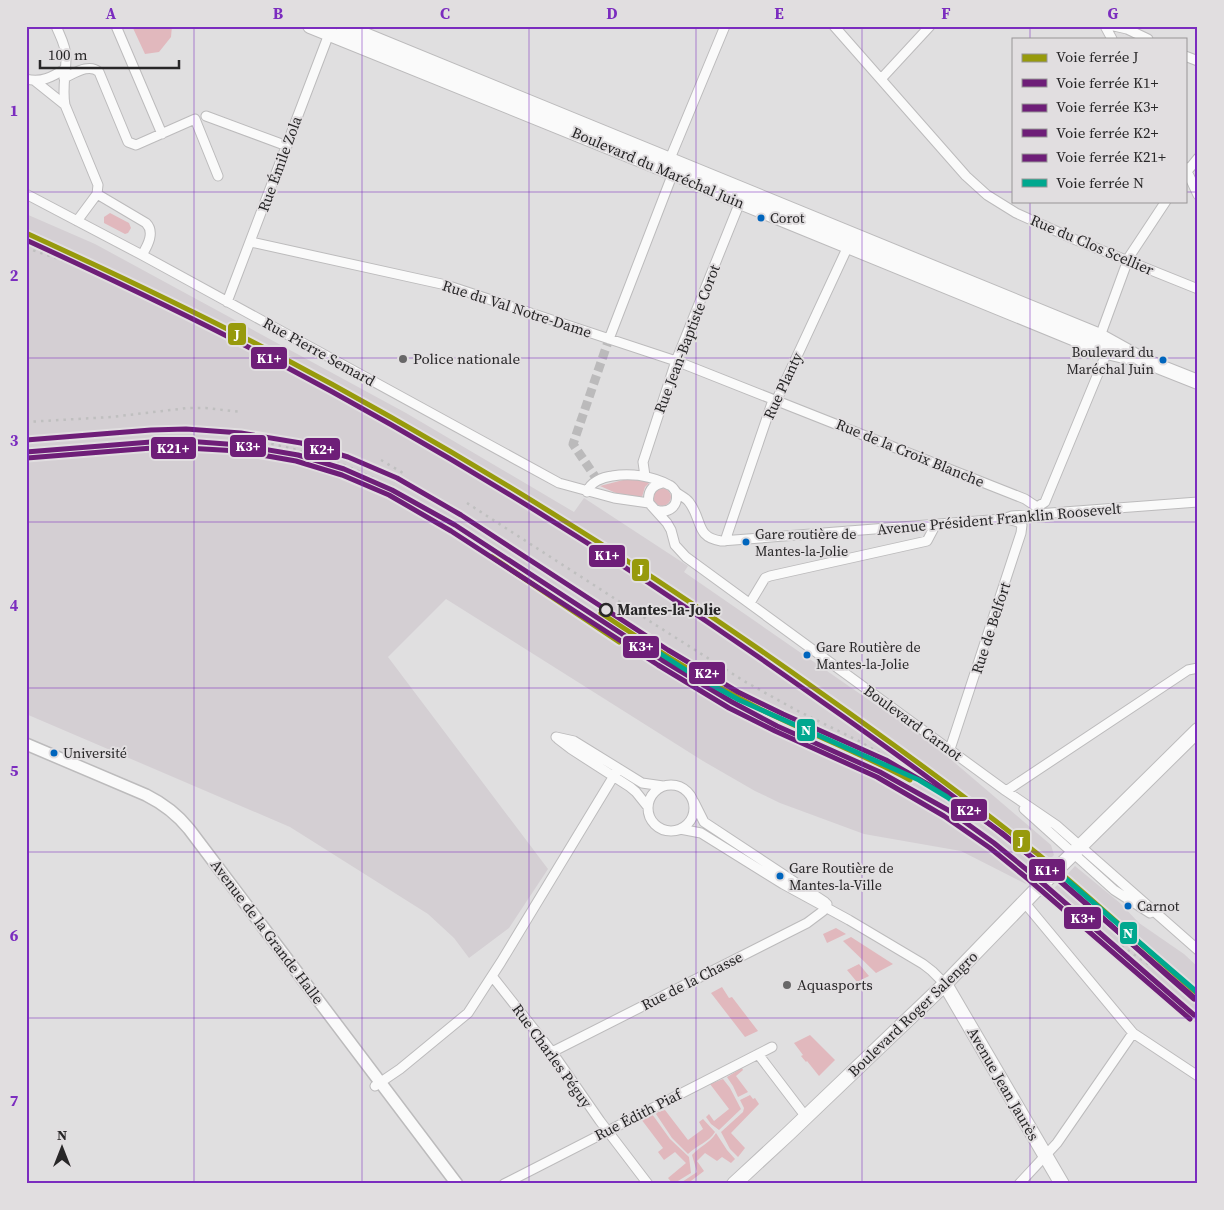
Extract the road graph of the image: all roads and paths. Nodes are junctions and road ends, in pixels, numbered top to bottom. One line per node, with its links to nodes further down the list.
1 (56, 26): 15 (street)
2 (116, 26): 21 (street)
3 (310, 26): 10 (main road, Boulevard du Maréchal Juin)
4 (342, 26): 18 (main road, Boulevard du Maréchal Juin)
5 (725, 26): 24 (street)
6 (834, 26): 16 (street, Rue du Clos Scellier)
7 (930, 26): 16 (street)
8 (1105, 26): 11 (street)
9 (1114, 26): 12 (street)
10 (331, 30): 18 (main road, Boulevard du Maréchal Juin); 22 (street, Rue Émile Zola)
11 (1111, 38)
12 (1146, 38)
13 (1186, 56): 14 (street)
14 (1198, 61)
15 (64, 73): 17 (street); 19 (street); 21 (street)
16 (881, 79): 36 (street, Rue du Clos Scellier)
17 (31, 80): 19 (street)
18 (465, 82): 24 (main road, Boulevard du Maréchal Juin)
19 (65, 105): 28 (street)
20 (206, 116): 22 (street)
21 (162, 134): 26 (street)
22 (287, 146): 34 (street, Rue Émile Zola)
23 (1198, 158): 25 (street)
24 (671, 167): 30 (main road, Boulevard du Maréchal Juin); 33 (main road, Boulevard du Maréchal Juin); 39 (street)
25 (1186, 171): 29 (street)
26 (218, 176)
27 (26, 194): 32 (street, Rue Pierre Semard)
28 (97, 194): 32 (street); 35 (street)
29 (1198, 196)
30 (740, 202): 33 (main road, Boulevard du Maréchal Juin); 41 (street, Rue Jean-Baptiste Corot)
31 (1165, 202): 36 (street)
32 (77, 221): 35 (street, Rue Pierre Semard)
33 (851, 241): 40 (main road, Boulevard du Maréchal Juin); 43 (street, Rue Planty)
34 (251, 242): 38 (street, Rue Émile Zola); 39 (street, Rue du Val Notre-Dame)
35 (142, 255): 38 (street, Rue Pierre Semard)
36 (1127, 260): 37 (street, Rue du Clos Scellier); 40 (street)
37 (1198, 289)
38 (227, 302): 46 (street, Rue Pierre Semard)
39 (609, 338): 41 (street, Rue du Val Notre-Dame)
40 (1103, 344): 42 (main road, Boulevard du Maréchal Juin); 51 (street)
41 (676, 361): 43 (street, Rue du Val Notre-Dame); 44 (street, Rue Jean-Baptiste Corot)
42 (1198, 382)
43 (775, 400): 51 (street, Rue de la Croix Blanche); 54 (street, Rue Planty)
44 (645, 476): 45 (street); 46 (street)
45 (662, 483): 47 (street); 49 (street)
46 (587, 492): 49 (street, Rue Pierre Semard)
47 (676, 492): 50 (street); 54 (street, Avenue Président Franklin Roosevelt)
48 (1198, 502): 51 (street, Avenue Président Franklin Roosevelt)
49 (649, 503): 50 (street)
50 (656, 510): 55 (street, Boulevard Carnot)
51 (1037, 510): 52 (street, Avenue Président Franklin Roosevelt)
52 (1003, 519): 53 (street, Avenue Président Franklin Roosevelt); 59 (street, Rue de Belfort)
53 (936, 524): 54 (street, Avenue Président Franklin Roosevelt); 55 (street)
54 (726, 541)
55 (750, 603): 59 (street, Boulevard Carnot)
56 (1198, 668): 63 (street)
57 (1198, 730): 67 (main road, Boulevard Roger Salengro)
58 (26, 744): 78 (street, Avenue de la Grande Halle)
59 (950, 749): 63 (street, Boulevard Carnot)
60 (26, 753): 78 (street, Avenue de la Grande Halle)
61 (616, 773): 61 (street); 62 (street); 65 (street); 71 (street)
62 (663, 786): 64 (street); 65 (street)
63 (1006, 791): 67 (street, Boulevard Carnot)
64 (694, 802): 66 (street); 69 (street)
65 (648, 807): 66 (street)
66 (680, 829): 69 (street)
67 (1073, 854): 68 (main road, Boulevard Roger Salengro); 70 (street, Boulevard Carnot)
68 (1024, 902): 72 (main road, Boulevard Roger Salengro); 73 (street)
69 (827, 905): 72 (street); 75 (street, Rue de la Chasse)
70 (1198, 950)
71 (492, 976): 75 (street, Rue Charles Péguy); 78 (street)
72 (945, 984): 79 (main road, Boulevard Roger Salengro); 82 (main road, Avenue Jean Jaurès)
73 (1133, 1033): 77 (street); 82 (street)
74 (772, 1047): 76 (street, Rue Édith Piaf)
75 (552, 1052): 80 (street, Rue Charles Péguy)
76 (758, 1054): 79 (street); 80 (street, Rue Édith Piaf)
77 (1198, 1076)
78 (378, 1084): 83 (street, Avenue de la Grande Halle); 84 (street, Avenue de la Grande Halle)
79 (806, 1117): 81 (main road, Boulevard Roger Salengro)
80 (608, 1131): 85 (street, Rue Édith Piaf); 86 (street, Rue Charles Péguy)
81 (788, 1134): 87 (main road, Boulevard Roger Salengro); 88 (main road, Boulevard Roger Salengro)
82 (1046, 1156): 89 (street); 90 (main road, Avenue Jean Jaurès)
83 (449, 1184)
84 (458, 1184)
85 (504, 1184)
86 (648, 1184)
87 (734, 1184)
88 (746, 1184)
89 (1019, 1184)
90 (1062, 1184)

